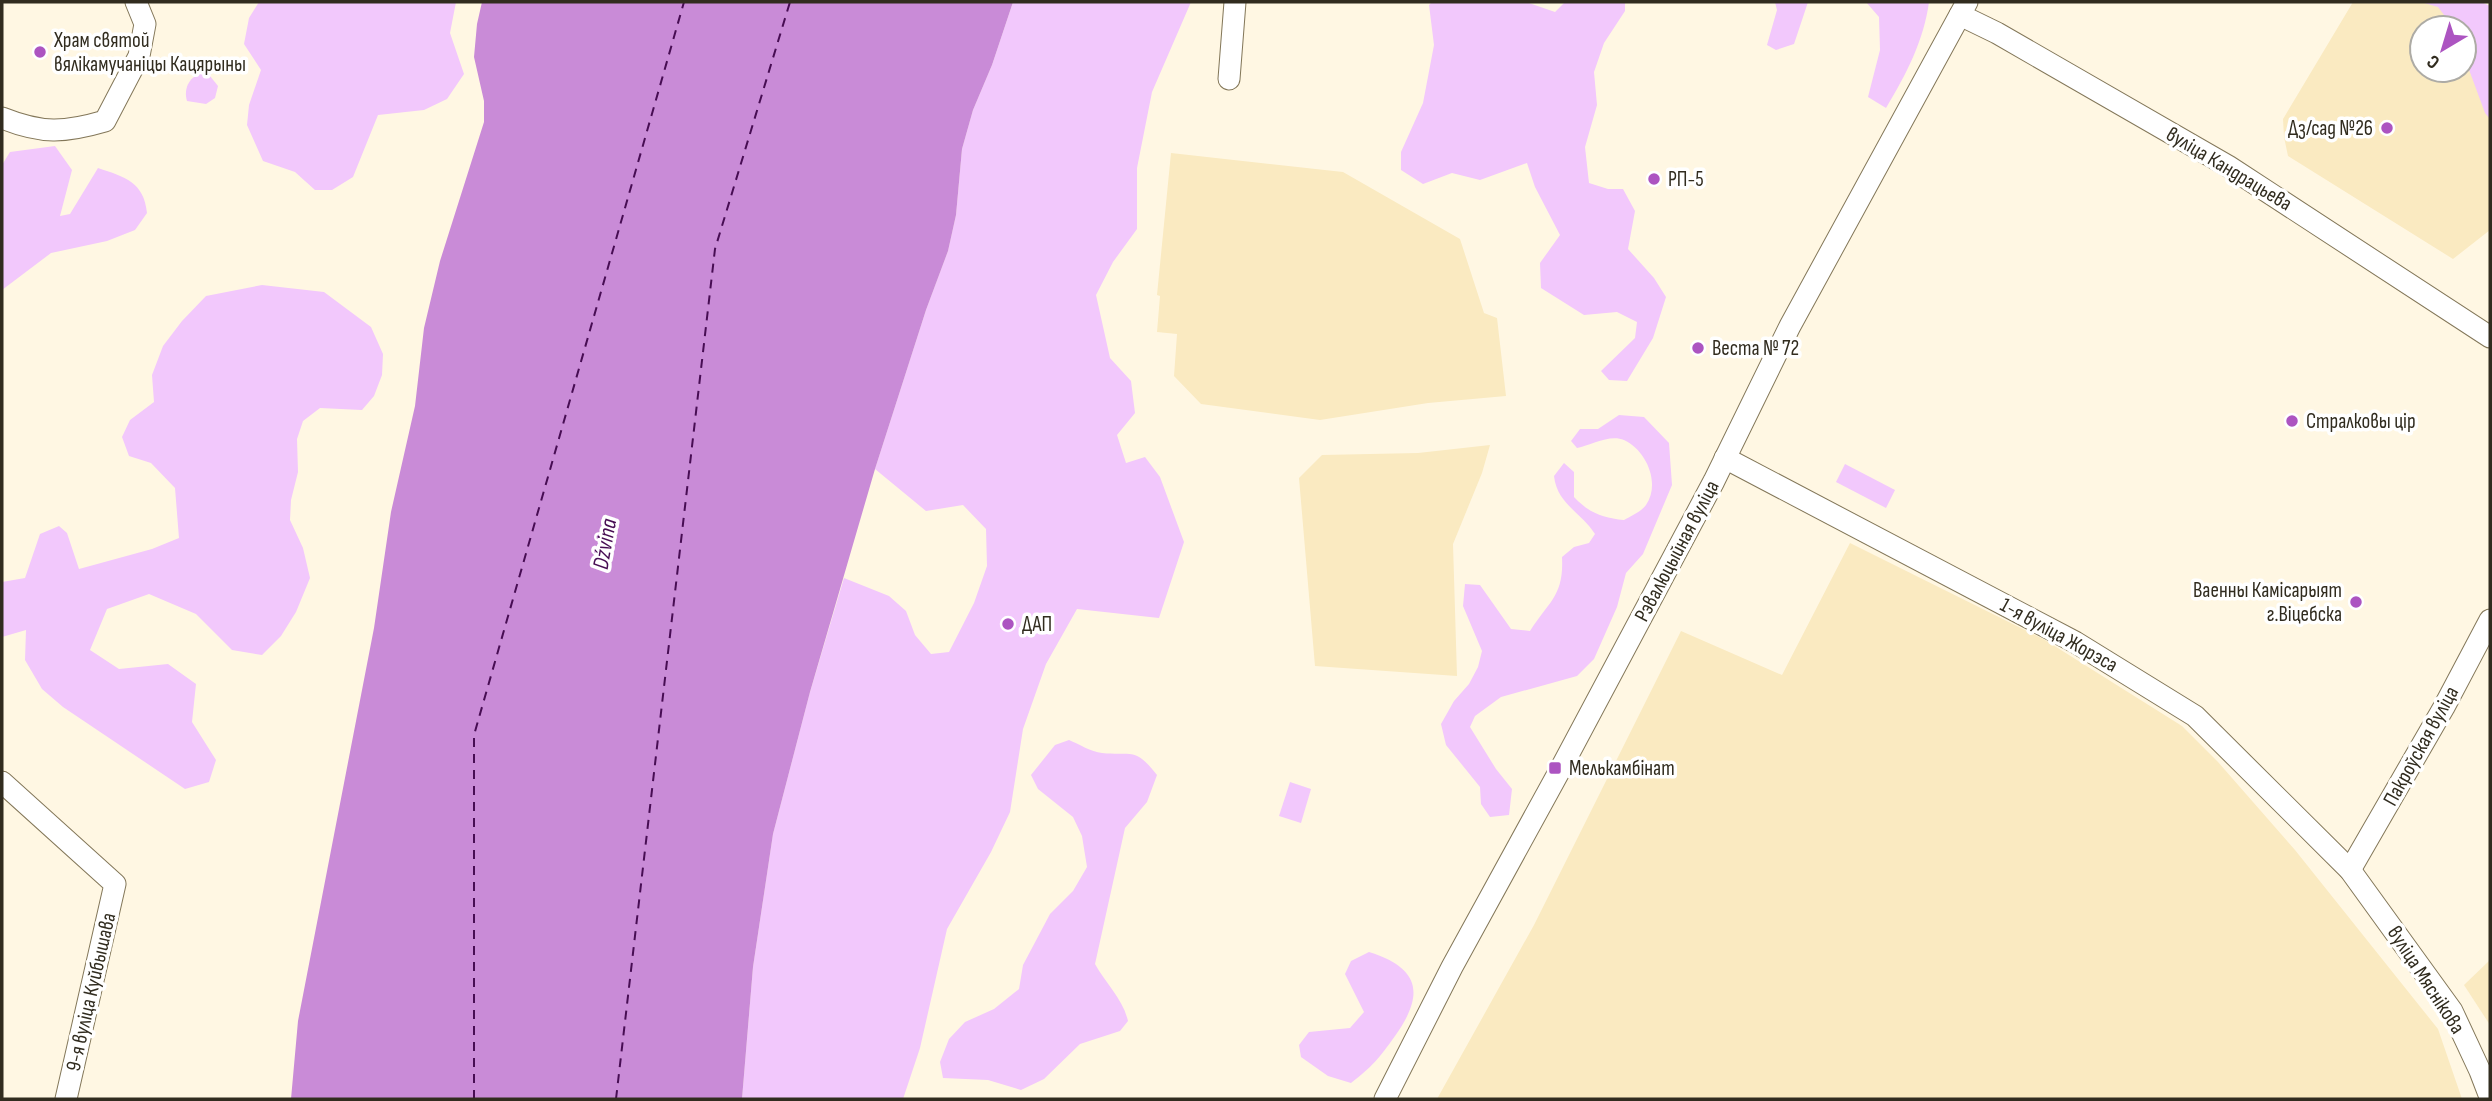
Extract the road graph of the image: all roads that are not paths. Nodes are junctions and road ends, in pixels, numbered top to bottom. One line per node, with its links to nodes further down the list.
1 (136, 2): 5 (street)
2 (1235, 2): 4 (street)
3 (1964, 8): 6 (street, вуліца Кандрацьева); 7 (street, Рэвалюцыйная вуліца)
4 (1229, 79)
5 (2, 118)
6 (2490, 337)
7 (1726, 458): 10 (street, 1-я вуліца Жорэса); 13 (street, Рэвалюцыйная вуліца)
8 (2490, 620): 10 (street, Пакроўская вуліца)
9 (2, 782): 12 (street, 9-я вуліца Куйбышава)
10 (2350, 870): 11 (street, вуліца Мяснікова)
11 (2490, 1097)
12 (66, 1099)
13 (1385, 1099)

